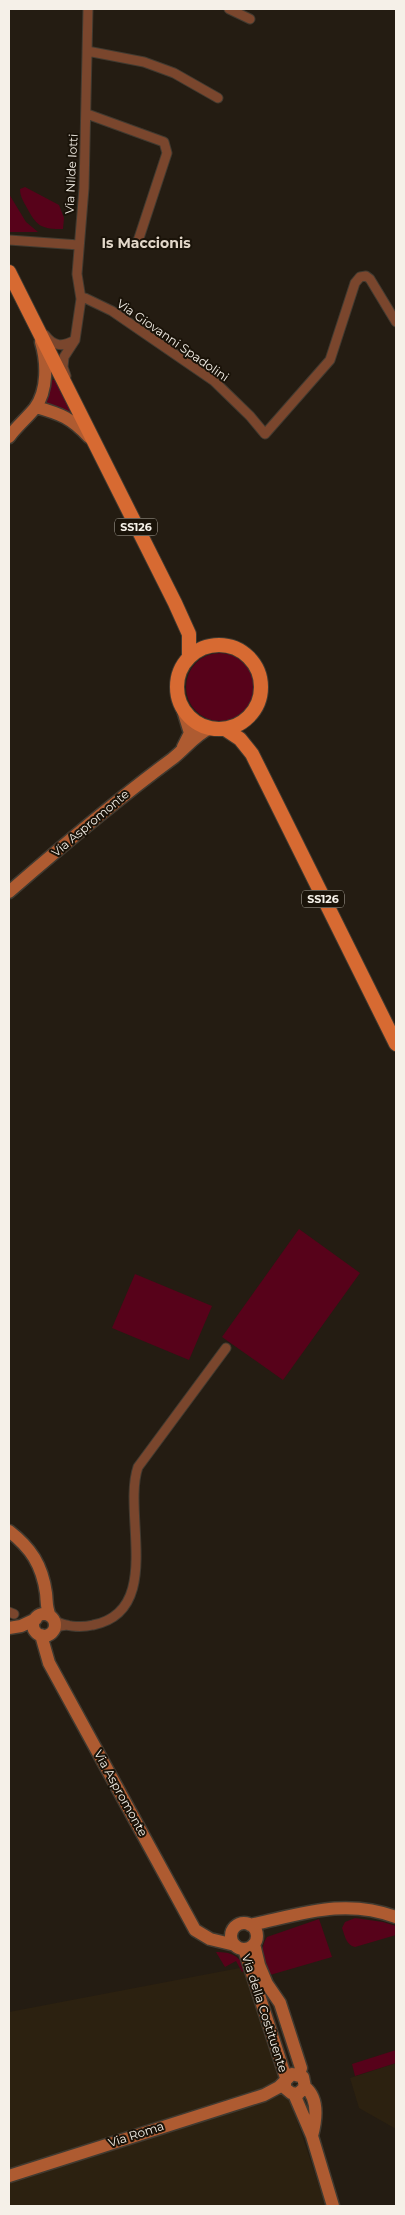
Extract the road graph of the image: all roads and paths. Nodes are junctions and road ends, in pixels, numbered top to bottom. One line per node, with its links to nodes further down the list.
1 (88, 9): 4 (street, Via Nilde Iotti)
2 (229, 9): 3 (street)
3 (250, 19)
4 (87, 52): 5 (street); 6 (street, Via Nilde Iotti)
5 (218, 98)
6 (87, 114): 8 (street); 9 (street, Via Nilde Iotti)
7 (9, 240): 9 (street)
8 (138, 241)
9 (79, 245): 11 (street, Via Nilde Iotti)
10 (9, 272): 12 (main road, SS126)
11 (81, 299): 13 (street, Via Giovanni Spadolini); 14 (street, Via Nilde Iotti)
12 (32, 319): 14 (street); 15 (main road, SS126); 16 (main road)
13 (396, 322)
14 (75, 340): 15 (street, Via Nilde Iotti)
15 (76, 406): 18 (main road, SS126)
16 (36, 407): 17 (main road); 18 (main road)
17 (9, 437)
18 (94, 442): 19 (main road, SS126)
19 (179, 611): 20 (main road, SS126); 21 (main road, SS126)
20 (212, 646): 21 (main road); 23 (main road)
21 (189, 657): 22 (main road, SS126)
22 (182, 707): 24 (main road); 27 (main road, Via Aspromonte)
23 (246, 720): 25 (main road); 26 (main road, SS126)
24 (210, 728): 25 (main road); 27 (main road, Via Aspromonte)
25 (225, 729): 26 (main road, SS126)
26 (252, 754): 29 (main road, SS126)
27 (174, 757): 28 (main road, Via Aspromonte)
28 (9, 892)
29 (396, 1044)
30 (226, 1348): 32 (street)
31 (9, 1530): 32 (main road, Via Aspromonte)
32 (45, 1625): 33 (main road); 38 (main road, Via Aspromonte)
33 (15, 1627)
34 (302, 1914): 35 (main road); 36 (main road); 39 (main road)
35 (396, 1917)
36 (250, 1925): 37 (main road); 39 (main road)
37 (234, 1930): 38 (main road); 39 (main road)
38 (204, 1935): 39 (main road, Via Aspromonte)
39 (247, 1945): 40 (main road, Via della Costituente); 41 (main road, Via della Costituente)
40 (276, 1996): 41 (main road); 42 (main road, Via della Costituente)
41 (262, 2001): 43 (main road, Via della Costituente)
42 (299, 2074): 43 (main road); 44 (main road)
43 (286, 2079): 45 (main road, Via Roma); 46 (main road)
44 (305, 2087): 46 (main road); 47 (main road)
45 (264, 2094): 46 (main road, Via Roma); 48 (main road, Via Roma)
46 (292, 2094): 47 (main road)
47 (312, 2136): 49 (main road)
48 (9, 2176)
49 (333, 2206)

